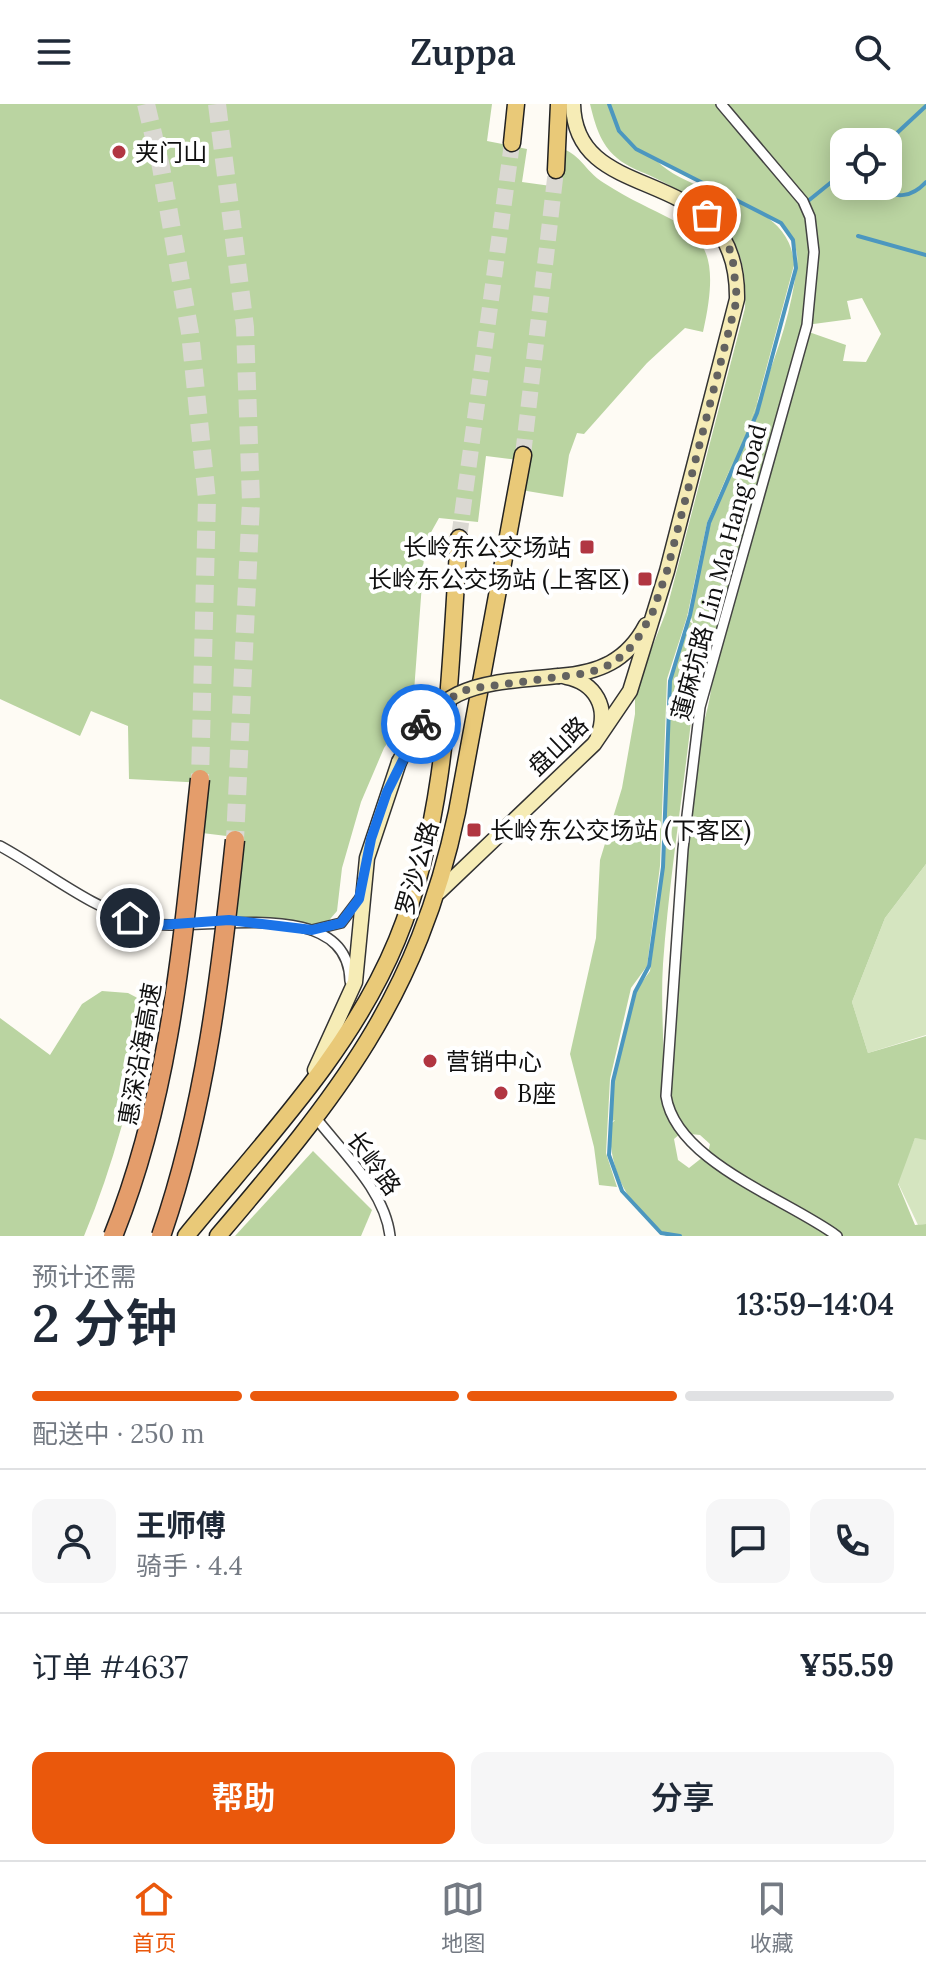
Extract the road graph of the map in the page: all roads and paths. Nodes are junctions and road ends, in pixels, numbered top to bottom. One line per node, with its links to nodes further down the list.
1 (516, 104): 5 (main road)
2 (559, 104): 6 (main road)
3 (573, 104): 9 (main road, 盘山路)
4 (721, 104): 26 (street, 蓮麻坑路 Lin Ma Hang Road)
5 (512, 143)
6 (556, 170)
7 (523, 455): 16 (main road, 罗沙公路)
8 (459, 538): 19 (main road, 罗沙公路)
9 (661, 590): 10 (main road, 盘山路); 11 (main road, 盘山路)
10 (559, 676): 11 (main road); 15 (main road, 盘山路, bridge)
11 (594, 744): 16 (main road, 盘山路)
12 (200, 779): 21 (highway, 惠深沿海高速, bridge)
13 (235, 840): 22 (highway, bridge)
14 (0, 846): 17 (street)
15 (366, 869): 17 (street); 18 (main road)
16 (434, 900): 20 (main road, 罗沙公路)
17 (305, 929): 18 (street)
18 (347, 1003): 19 (main road)
19 (300, 1096): 23 (main road, 罗沙公路)
20 (316, 1118): 24 (main road, 罗沙公路); 25 (street, 长岭路)
21 (113, 1236)
22 (161, 1236)
23 (186, 1236)
24 (218, 1236)
25 (390, 1236)
26 (837, 1236)

